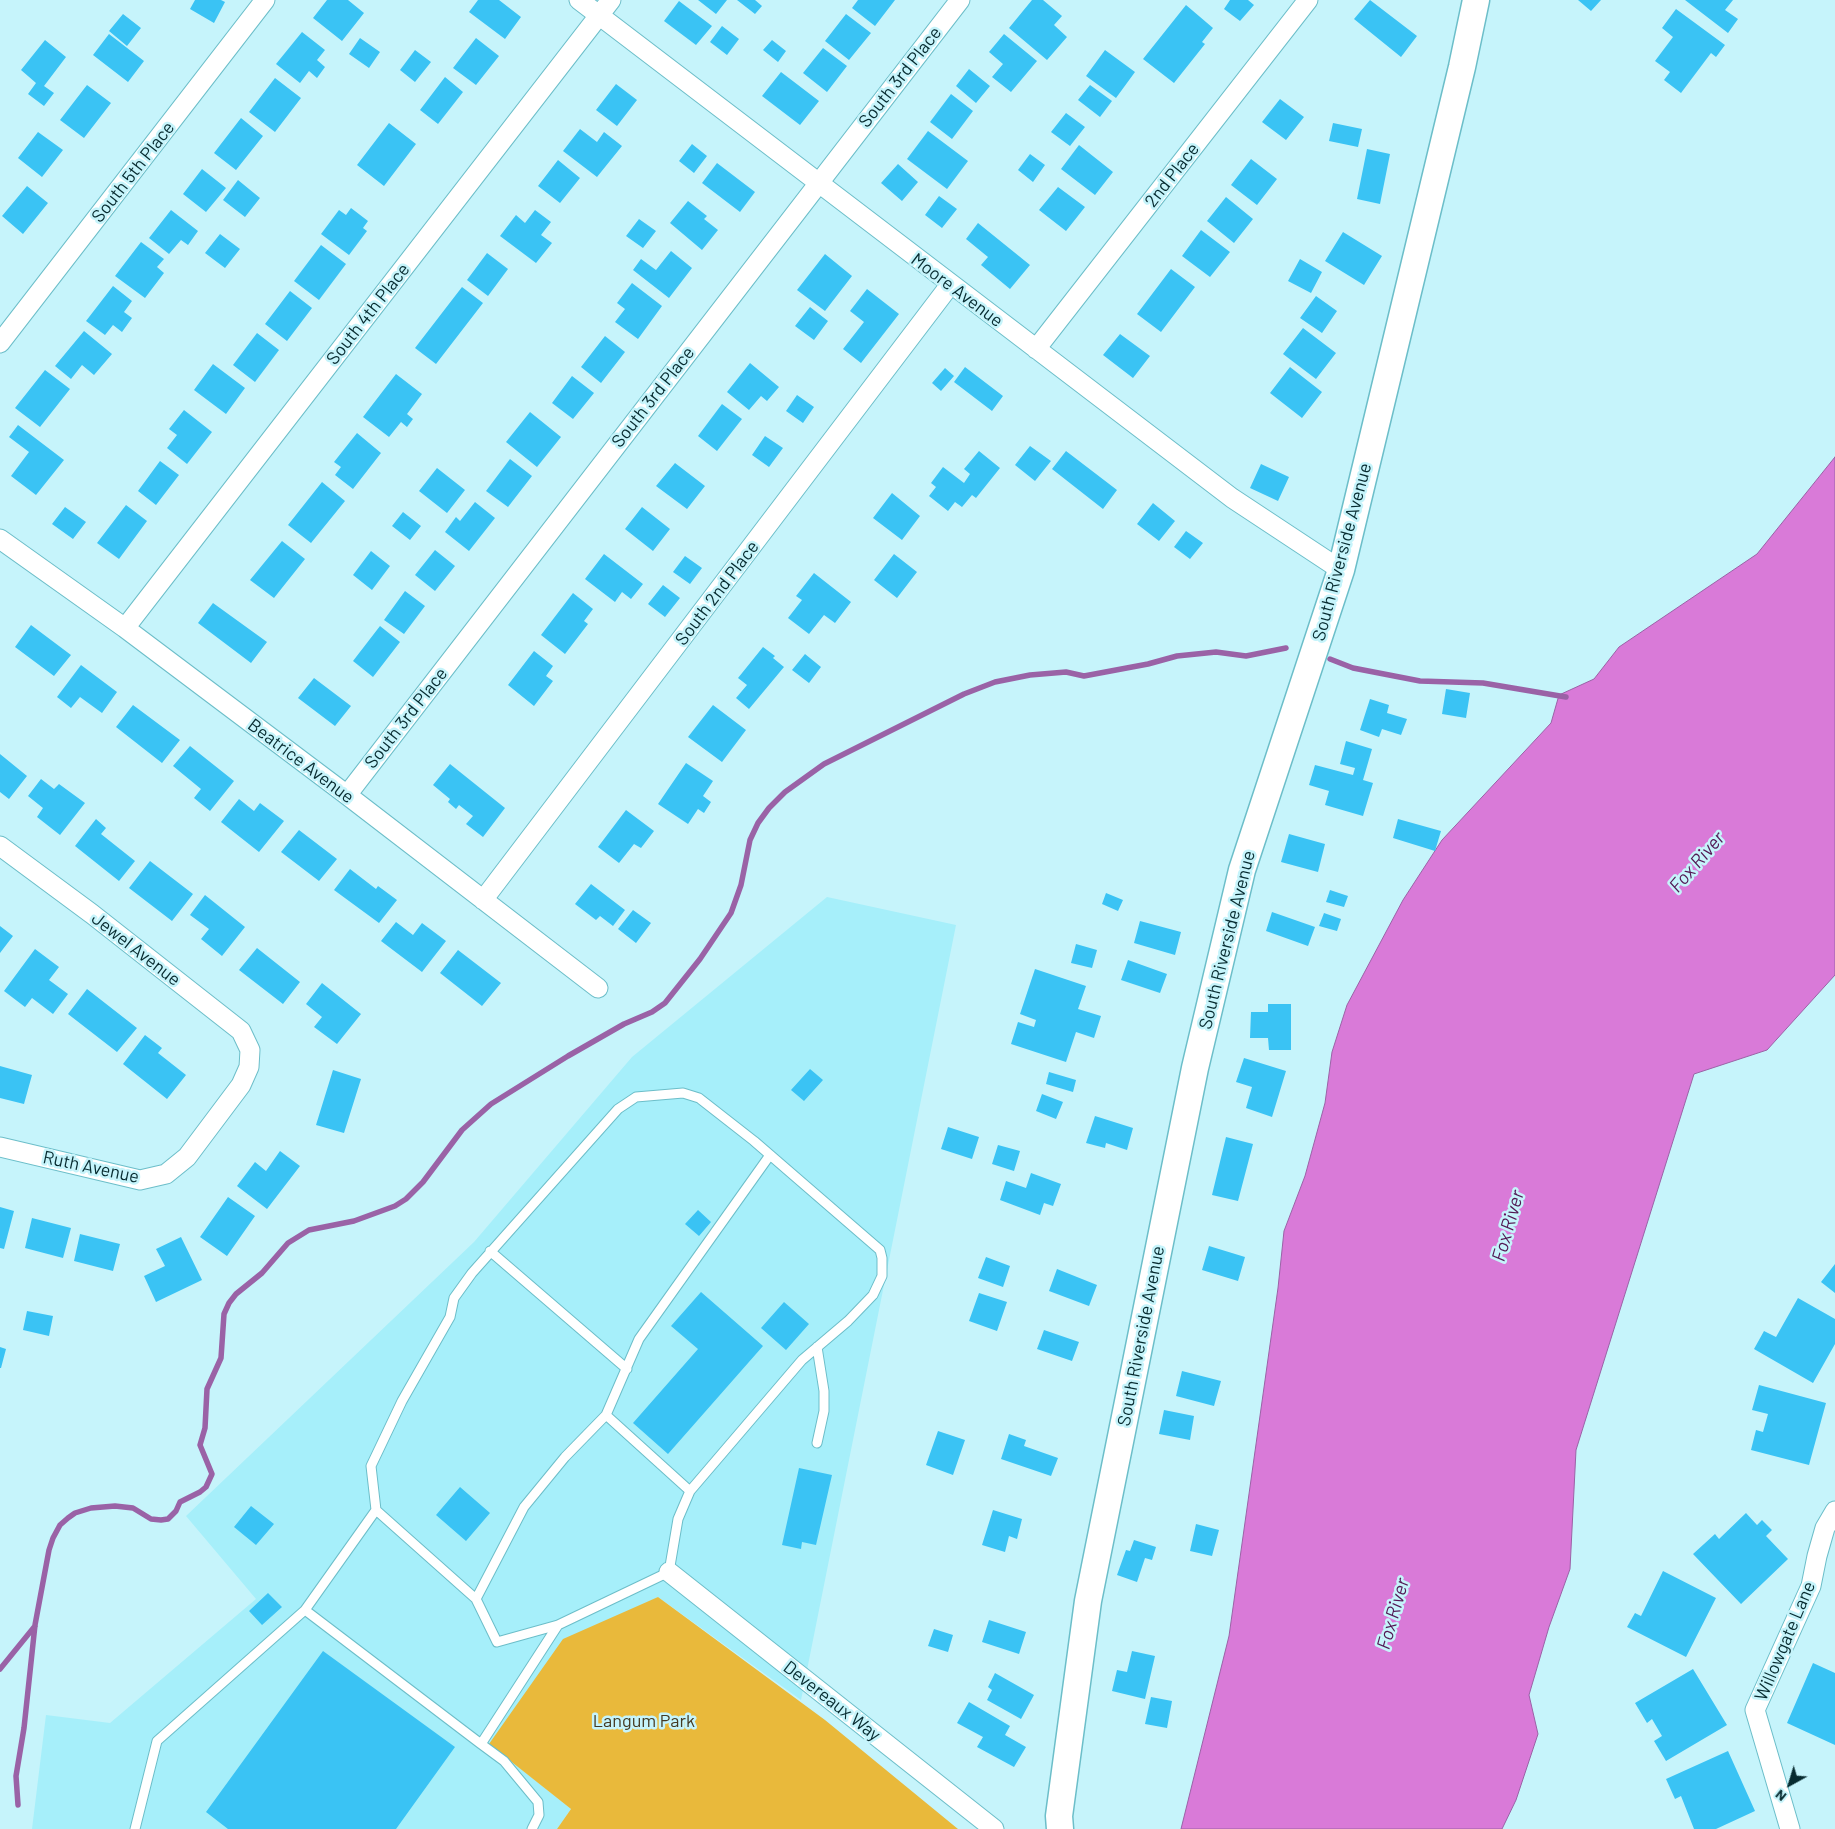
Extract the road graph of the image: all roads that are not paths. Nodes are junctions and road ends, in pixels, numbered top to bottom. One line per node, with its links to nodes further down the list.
1 (265, 0): 10 (street, South 5th Place)
2 (579, 0): 7 (street, Moore Avenue)
3 (611, 0): 7 (street, South 4th Place)
4 (960, 0): 8 (street, South 3rd Place)
5 (1308, 0): 11 (street, 2nd Place)
6 (1475, 1): 13 (main road, South Riverside Avenue)
7 (599, 15): 8 (street, Moore Avenue); 14 (street, South 4th Place)
8 (818, 183): 9 (street, Moore Avenue); 15 (street, South 3rd Place)
9 (950, 285): 11 (street, Moore Avenue); 17 (street, South 2nd Place)
10 (0, 343)
11 (1036, 350): 13 (street, Moore Avenue)
12 (0, 539): 14 (street, Beatrice Avenue)
13 (1341, 570): 38 (main road, South Riverside Avenue)
14 (125, 628): 15 (street, Beatrice Avenue)
15 (347, 795): 17 (street, Beatrice Avenue)
16 (0, 846): 19 (street, Jewel Avenue)
17 (483, 900): 18 (street, Beatrice Avenue)
18 (598, 988)
19 (249, 1067): 20 (street, Ruth Avenue)
20 (0, 1147)
21 (770, 1155): 22 (lane); 23 (lane); 24 (lane)
22 (490, 1251): 24 (lane); 28 (lane)
23 (817, 1347): 26 (lane); 27 (lane)
24 (627, 1369): 25 (lane)
25 (606, 1415): 27 (lane); 31 (lane)
26 (817, 1443)
27 (690, 1491): 30 (lane)
28 (376, 1510): 31 (lane); 32 (lane)
29 (1835, 1511): 39 (street, Willowgate Lane)
30 (669, 1572): 33 (lane); 37 (street, Devereaux Way)
31 (476, 1600): 33 (lane)
32 (305, 1610): 34 (lane); 35 (lane)
33 (558, 1625): 34 (lane)
34 (481, 1744): 36 (lane)
35 (135, 1829)
36 (532, 1829)
37 (994, 1829)
38 (1060, 1829)
39 (1790, 1829)

